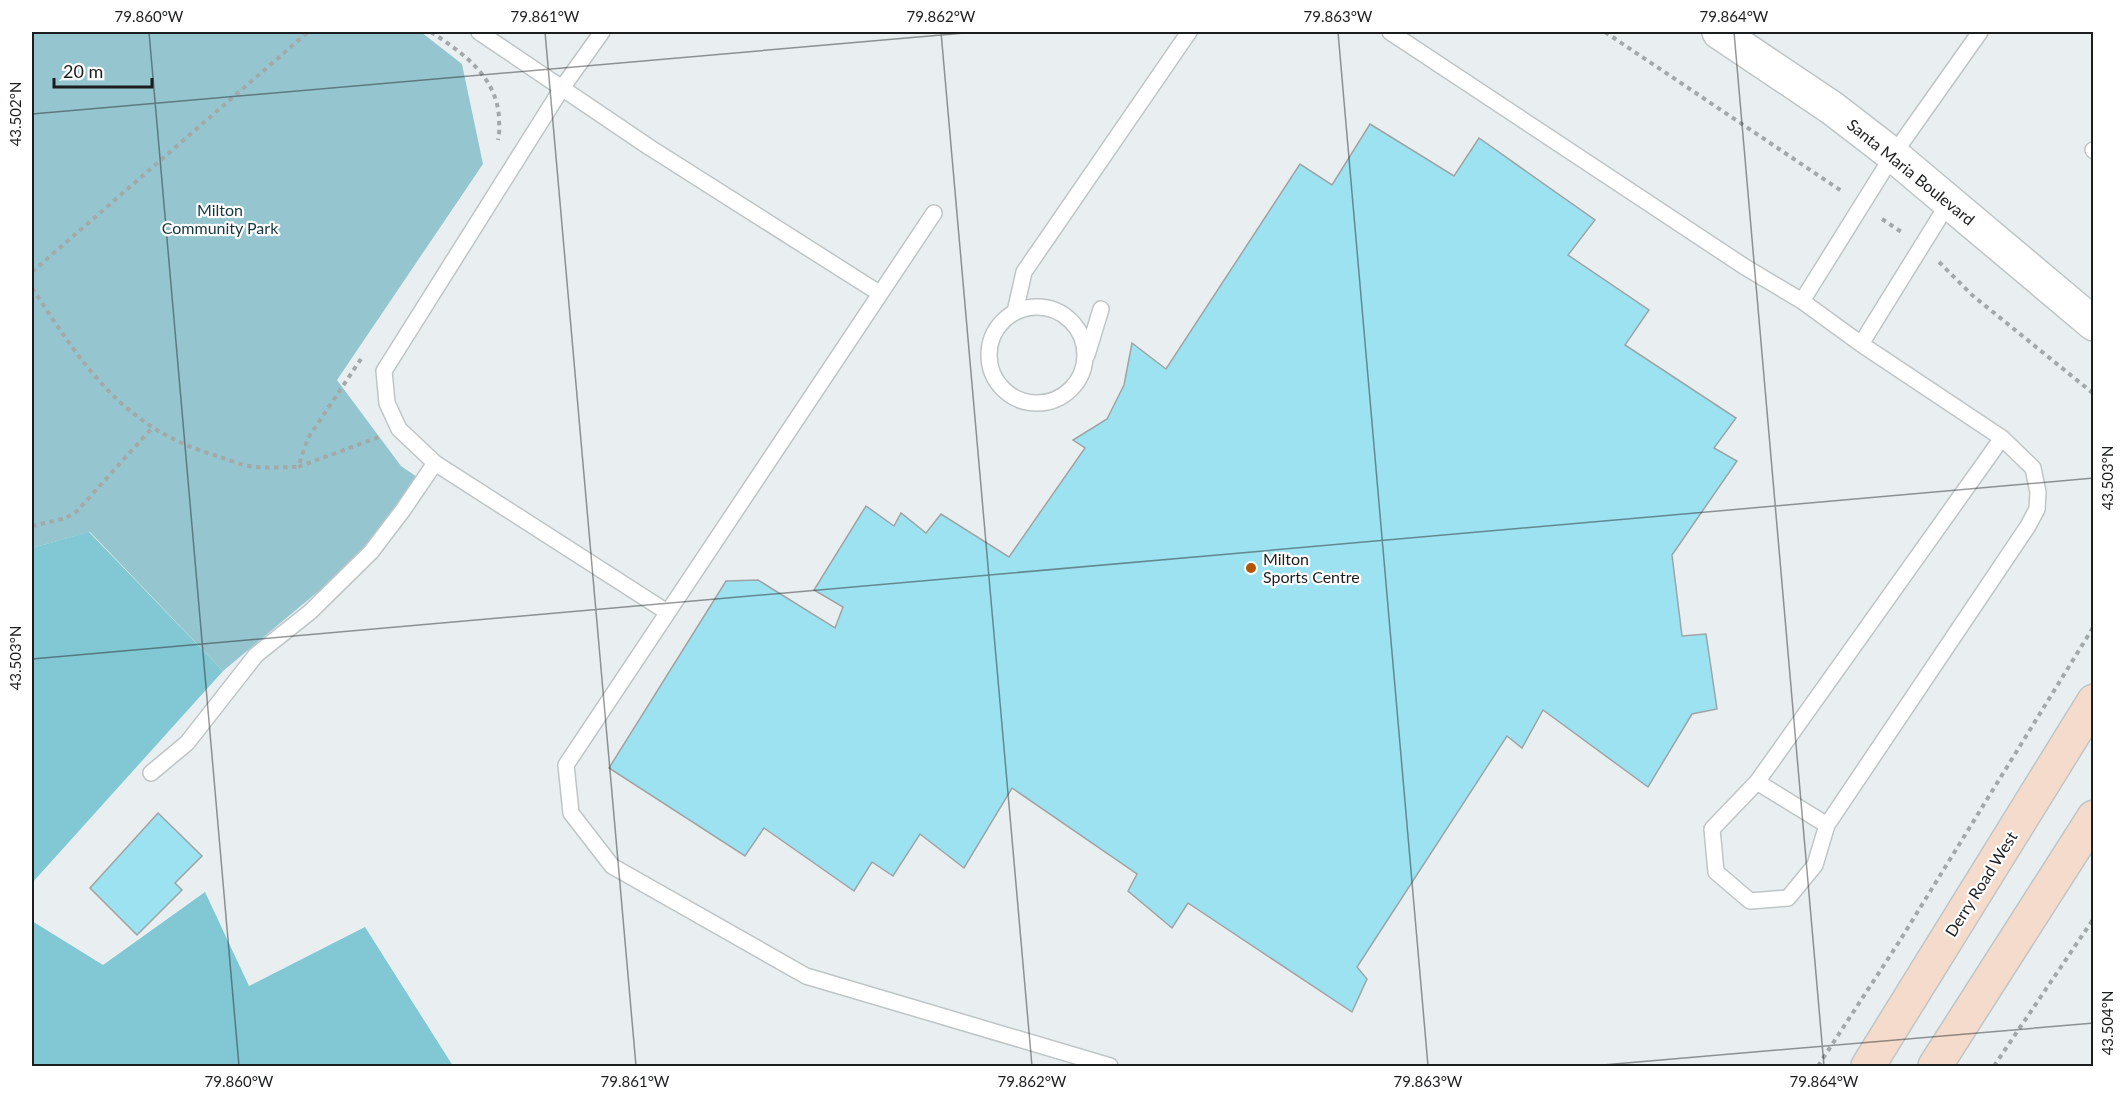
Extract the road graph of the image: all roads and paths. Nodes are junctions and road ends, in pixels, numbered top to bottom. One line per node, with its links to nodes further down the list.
1 (308, 32): 14 (path)
2 (431, 32): 10 (path)
3 (479, 32): 9 (lane)
4 (602, 32): 9 (lane)
5 (1190, 32): 19 (lane)
6 (1390, 32): 17 (lane)
7 (1719, 32): 11 (street, Santa Maria Boulevard)
8 (1980, 32): 11 (lane)
9 (562, 88): 16 (lane); 25 (lane)
10 (497, 144)
11 (1893, 155): 12 (street, Santa Maria Boulevard); 17 (lane)
12 (1949, 202): 20 (street, Santa Maria Boulevard); 21 (lane)
13 (934, 213): 16 (lane)
14 (32, 272)
15 (32, 288): 24 (path)
16 (879, 293): 30 (lane)
17 (1802, 301): 21 (lane)
18 (1101, 309): 23 (lane)
19 (1015, 312): 23 (lane); 23 (lane)
20 (2094, 324)
21 (1861, 344): 26 (lane)
22 (367, 350): 28 (path)
23 (1084, 364)
24 (152, 428): 28 (path); 29 (path)
25 (399, 429): 27 (lane); 28 (path)
26 (2002, 438): 34 (lane); 36 (lane)
27 (435, 463): 30 (lane); 33 (lane)
28 (298, 466)
29 (32, 526)
30 (668, 612): 38 (lane)
31 (2094, 626): 39 (path)
32 (2094, 701): 40 (main road, Derry Road West)
33 (151, 773)
34 (1757, 782): 36 (lane); 36 (lane)
35 (2094, 817): 41 (main road)
36 (1827, 825)
37 (2094, 918): 42 (path)
38 (1110, 1066)
39 (1818, 1066)
40 (1868, 1066)
41 (1935, 1066)
42 (1994, 1066)

